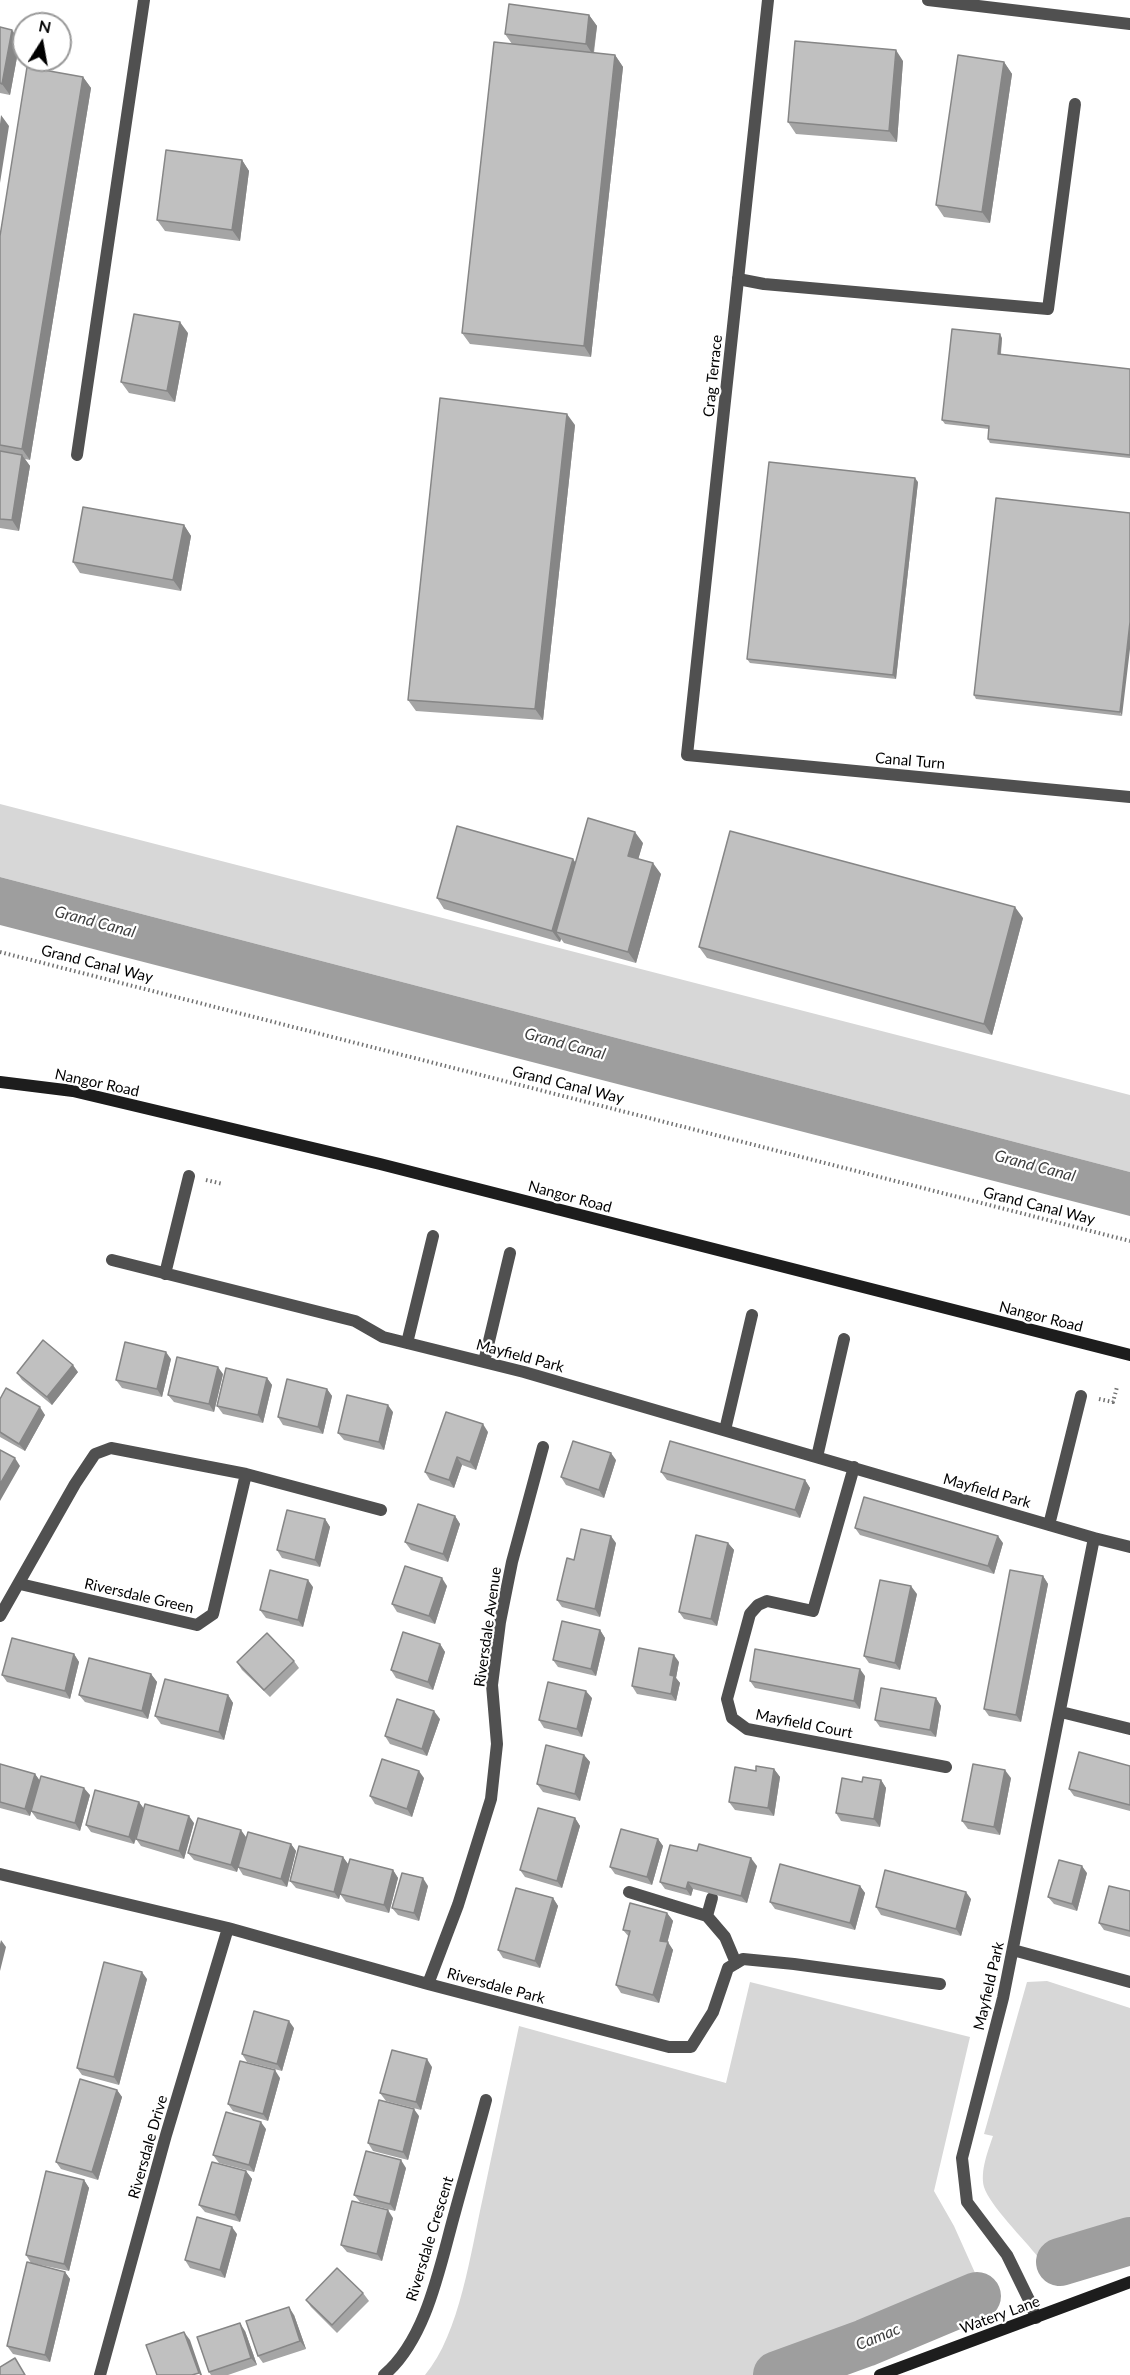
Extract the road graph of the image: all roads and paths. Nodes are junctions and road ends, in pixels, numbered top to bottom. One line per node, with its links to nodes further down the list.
1 (144, 0): 7 (street)
2 (768, 0): 6 (street, Crag Terrace)
3 (928, 0): 4 (street)
4 (1130, 24)
5 (1075, 104): 6 (street)
6 (738, 279): 8 (street, Crag Terrace)
7 (77, 455)
8 (687, 755): 9 (street, Canal Turn)
9 (1130, 797)
10 (0, 952): 14 (path, Grand Canal Way)
11 (0, 1082): 21 (main road, Nangor Road)
12 (189, 1176): 17 (street)
13 (433, 1236): 20 (street)
14 (1130, 1241)
15 (510, 1253): 22 (street)
16 (112, 1260): 17 (street, Mayfield Park)
17 (165, 1274): 20 (street, Mayfield Park)
18 (752, 1315): 25 (street)
19 (844, 1339): 27 (street)
20 (407, 1343): 22 (street, Mayfield Park)
21 (1130, 1355)
22 (484, 1362): 25 (street, Mayfield Park)
23 (1117, 1387): 24 (path)
24 (1081, 1396): 31 (street)
25 (725, 1430): 27 (street, Mayfield Park)
26 (543, 1447): 47 (street, Riversdale Avenue)
27 (817, 1457): 28 (street, Mayfield Park)
28 (854, 1467): 31 (street, Mayfield Park); 38 (street, Mayfield Court)
29 (246, 1474): 30 (street); 34 (street); 34 (street, Riversdale Green)
30 (381, 1509)
31 (1049, 1525): 32 (street, Mayfield Park)
32 (1094, 1538): 33 (street); 36 (street, Mayfield Park)
33 (1130, 1547)
34 (20, 1584): 35 (street)
35 (0, 1616)
36 (1061, 1712): 37 (street); 44 (street, Mayfield Park)
37 (1130, 1729)
38 (946, 1767)
39 (0, 1874): 43 (street, Riversdale Park)
40 (629, 1892): 42 (street)
41 (712, 1898): 42 (street)
42 (708, 1916): 45 (street)
43 (228, 1928): 47 (street, Riversdale Park); 52 (street, Riversdale Drive)
44 (1013, 1950): 46 (street); 51 (street, Mayfield Park)
45 (736, 1963): 47 (street, Riversdale Park); 48 (street)
46 (1130, 1982)
47 (428, 1984)
48 (940, 1984)
49 (486, 2100): 53 (street, Riversdale Crescent)
50 (1130, 2283): 51 (main road, Watery Lane)
51 (1036, 2318): 54 (main road, Watery Lane)
52 (100, 2375)
53 (384, 2375)
54 (880, 2375)

